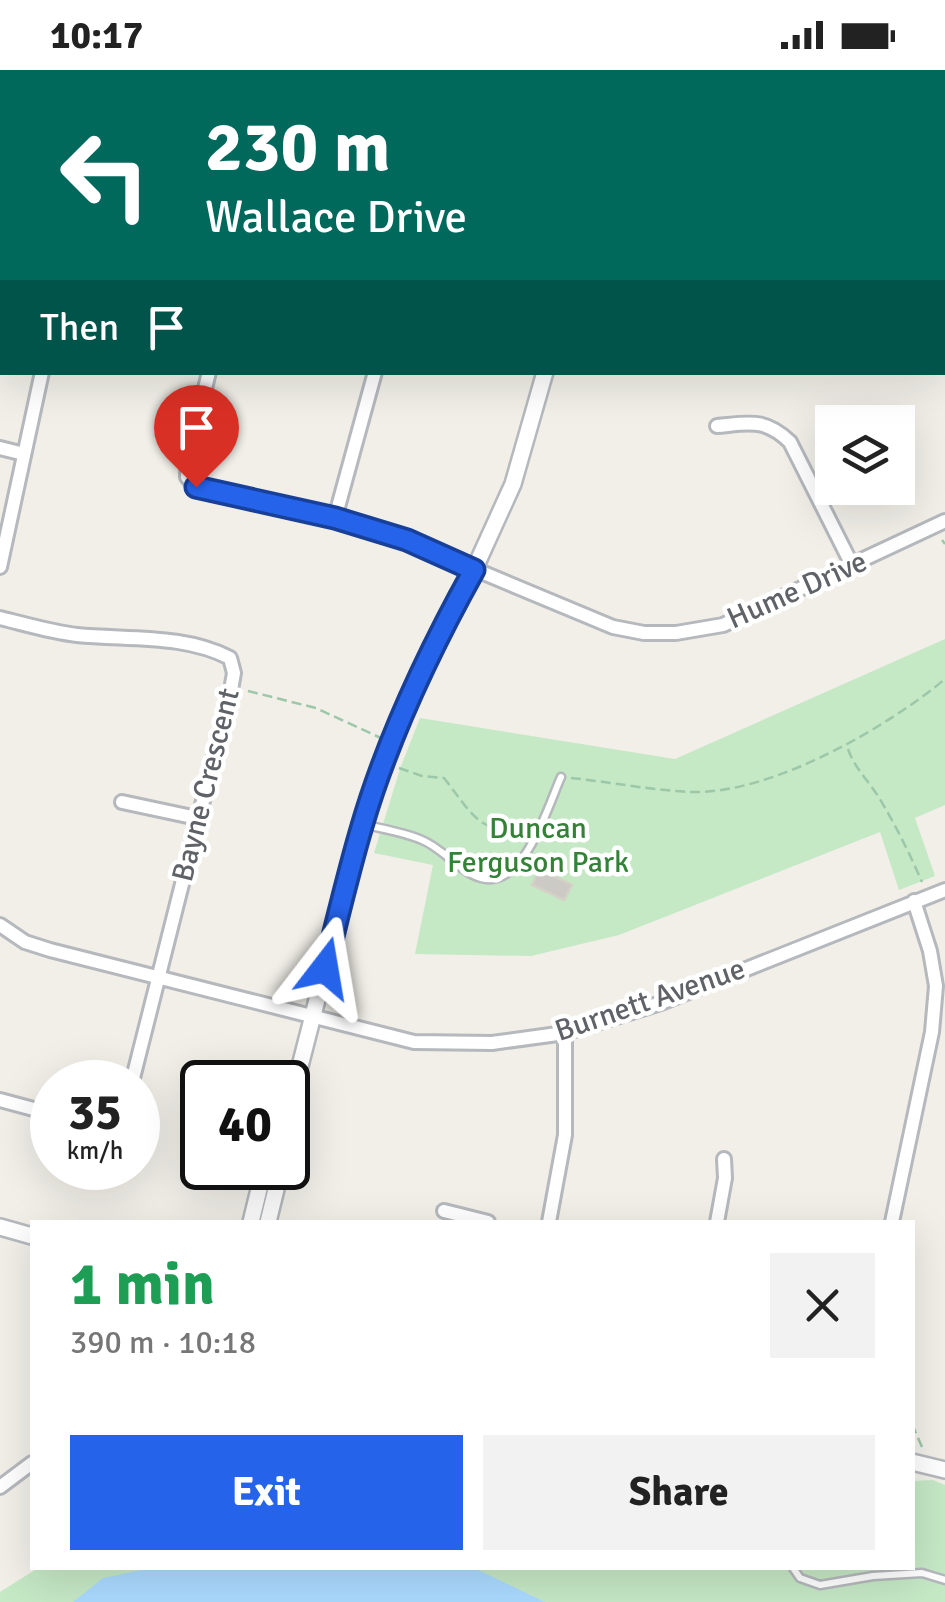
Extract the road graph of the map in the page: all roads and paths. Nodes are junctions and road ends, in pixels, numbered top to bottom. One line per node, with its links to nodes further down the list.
1 (41, 375): 7 (street)
2 (208, 375): 8 (street, Hume Drive)
3 (373, 375): 8 (street)
4 (544, 375): 12 (street)
5 (717, 426): 10 (street)
6 (0, 448): 7 (street)
7 (24, 454): 11 (street)
8 (335, 518): 12 (street, Hume Drive)
9 (945, 522): 10 (street, Hume Drive)
10 (852, 565): 12 (street, Hume Drive)
11 (0, 566)
12 (474, 570): 22 (street)
13 (0, 618): 21 (street, Bayne Crescent)
14 (945, 678): 17 (path)
15 (248, 691): 16 (path)
16 (384, 740)
17 (847, 746): 19 (path); 24 (path)
18 (398, 768): 23 (path)
19 (561, 776): 23 (lane)
20 (122, 802): 21 (street)
21 (197, 818): 28 (street, Bayne Crescent)
22 (362, 824): 23 (lane); 29 (street)
23 (534, 836)
24 (922, 882)
25 (945, 890): 26 (street, Burnett Avenue)
26 (914, 901): 30 (street, Burnett Avenue); 44 (street)
27 (0, 925): 28 (street, Burnett Avenue)
28 (157, 977): 29 (street, Burnett Avenue); 31 (street, Bayne Crescent)
29 (312, 1017): 30 (street, Burnett Avenue); 32 (street)
30 (565, 1032): 42 (street)
31 (137, 1060)
32 (301, 1060)
33 (0, 1100): 34 (street)
34 (30, 1108)
35 (724, 1159): 43 (street)
36 (259, 1190): 39 (street)
37 (276, 1190): 40 (street)
38 (444, 1211): 41 (street)
39 (251, 1220)
40 (268, 1220)
41 (480, 1220)
42 (549, 1220)
43 (717, 1220)
44 (892, 1220)
45 (0, 1228): 46 (street)
46 (30, 1236)
47 (915, 1431): 48 (path)
48 (922, 1447)
49 (915, 1463): 51 (street)
50 (30, 1464): 52 (street)
51 (945, 1470)
52 (0, 1487)
53 (794, 1570): 54 (lane)
54 (945, 1580)

